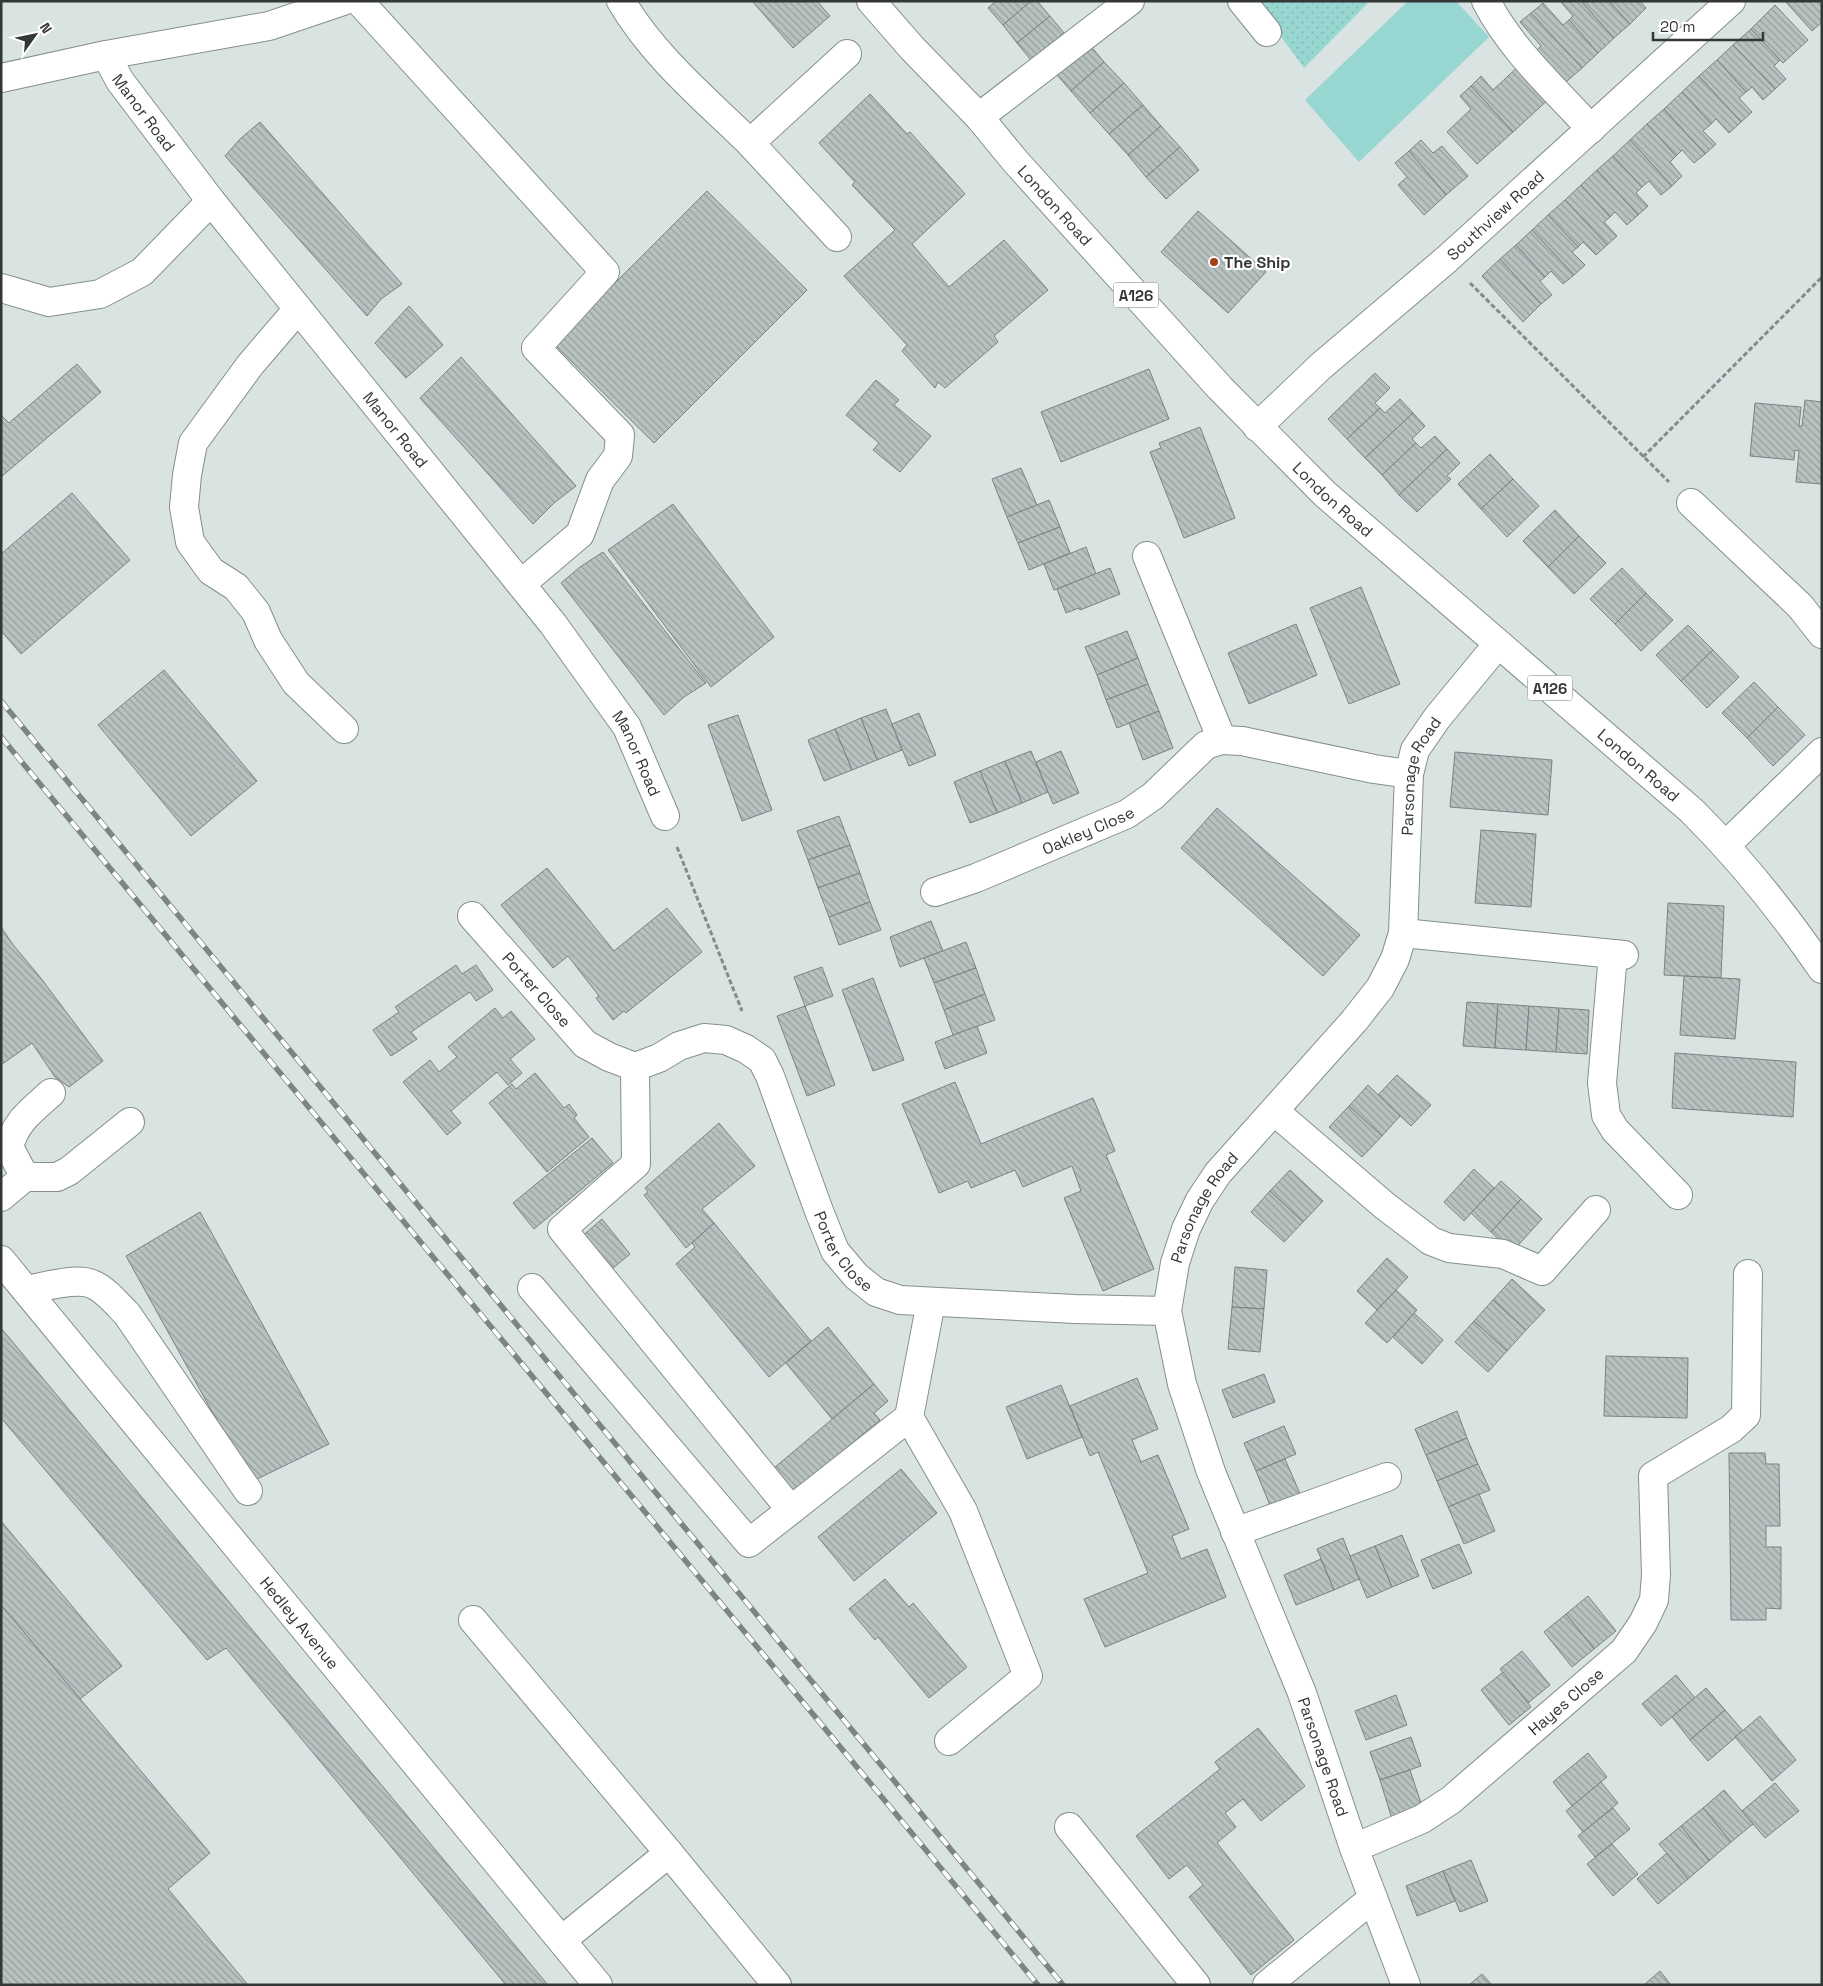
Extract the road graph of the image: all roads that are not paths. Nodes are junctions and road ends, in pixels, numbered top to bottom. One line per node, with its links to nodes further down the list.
1 (343, 1): 9 (street, Manor Road)
2 (359, 1): 24 (street)
3 (621, 1): 16 (street)
4 (871, 1): 14 (street, London Road / A126)
5 (1130, 1): 14 (street)
6 (1242, 1): 10 (street)
7 (1486, 1): 15 (street)
8 (1731, 1): 15 (street, Southview Road)
9 (301, 8): 12 (street, Manor Road)
10 (1267, 32)
11 (847, 54): 16 (street)
12 (106, 56): 13 (street, Manor Road); 17 (street, Manor Road)
13 (1, 78)
14 (979, 117): 21 (street, London Road / A126)
15 (1591, 129): 21 (street, Southview Road)
16 (750, 143): 18 (street)
17 (210, 202): 19 (street); 20 (street, Manor Road)
18 (838, 237)
19 (1, 288)
20 (298, 309): 24 (street, Manor Road); 27 (street)
21 (1257, 427): 26 (street, London Road / A126)
22 (1691, 503): 25 (street)
23 (1147, 556): 28 (street)
24 (521, 584): 31 (street, Manor Road)
25 (1822, 634)
26 (1498, 644): 30 (street, Parsonage Road); 32 (street, London Road / A126)
27 (344, 729)
28 (1222, 740): 30 (street); 33 (street, Oakley Close)
29 (1822, 752): 32 (street)
30 (1408, 774): 35 (street, Parsonage Road)
31 (665, 816)
32 (1726, 845): 36 (street, London Road / A126)
33 (935, 892)
34 (472, 916): 37 (street, Porter Close)
35 (1403, 933): 39 (street, Parsonage Road); 43 (street)
36 (1822, 969)
37 (635, 1067): 50 (street, Porter Close); 55 (street)
38 (51, 1093): 41 (street)
39 (1274, 1111): 45 (street); 51 (street, Parsonage Road)
40 (130, 1122): 42 (street)
41 (5, 1143): 42 (street)
42 (25, 1177): 44 (street)
43 (1678, 1195)
44 (1, 1197)
45 (1596, 1210)
46 (1, 1260): 49 (street, Hedley Avenue)
47 (1748, 1274): 60 (street, Hayes Close)
48 (532, 1288): 55 (street)
49 (26, 1290): 54 (street); 63 (street, Hedley Avenue)
50 (931, 1302): 51 (street, Porter Close); 52 (street)
51 (1167, 1311): 56 (street, Parsonage Road)
52 (910, 1417): 55 (street); 58 (street)
53 (1387, 1477): 56 (street)
54 (248, 1491)
55 (791, 1510)
56 (1235, 1532): 60 (street, Parsonage Road)
57 (472, 1620): 61 (street)
58 (948, 1741)
59 (1069, 1827): 66 (street)
60 (1354, 1848): 62 (street, Parsonage Road)
61 (669, 1853): 63 (street); 65 (street)
62 (1373, 1898): 67 (street); 68 (street, Parsonage Road)
63 (562, 1940): 64 (street, Hedley Avenue)
64 (598, 1985)
65 (777, 1985)
66 (1196, 1985)
67 (1267, 1985)
68 (1406, 1985)

